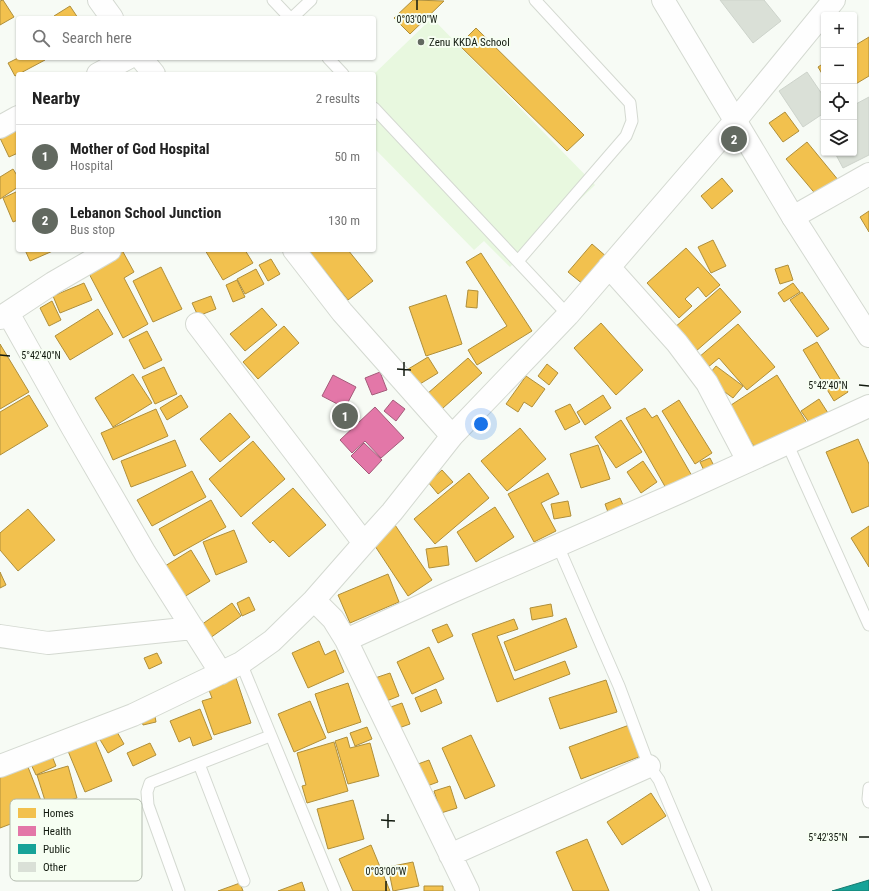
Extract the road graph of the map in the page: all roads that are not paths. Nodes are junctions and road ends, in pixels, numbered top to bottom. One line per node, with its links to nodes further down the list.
1 (99, 0): 7 (street)
2 (273, 0): 8 (lane)
3 (312, 0): 9 (lane)
4 (535, 0): 24 (lane)
5 (663, 0): 18 (street)
6 (834, 0): 18 (street)
7 (111, 16)
8 (289, 16)
9 (293, 16)
10 (124, 60): 13 (street)
11 (143, 60): 14 (street)
12 (330, 60): 15 (lane)
13 (102, 72)
14 (152, 72)
15 (341, 72)
16 (376, 110): 24 (lane)
17 (16, 118): 19 (street)
18 (735, 121): 21 (street); 25 (street)
19 (0, 127)
20 (869, 174): 21 (street)
21 (794, 217): 29 (street)
22 (107, 252): 26 (street)
23 (296, 252): 31 (street)
24 (518, 261): 27 (lane)
25 (609, 267): 27 (street); 33 (street)
26 (4, 315): 38 (street)
27 (568, 315): 31 (street)
28 (197, 324): 34 (street)
29 (869, 336)
30 (869, 406): 32 (street)
31 (452, 436): 34 (street)
32 (787, 443): 33 (street); 37 (lane)
33 (748, 461): 35 (street)
34 (364, 543): 36 (street)
35 (558, 546): 40 (street); 46 (lane)
36 (314, 600): 40 (street); 41 (street)
37 (869, 625)
38 (193, 628): 39 (street); 42 (street)
39 (0, 636)
40 (346, 640): 49 (street)
41 (241, 663): 42 (street); 43 (lane)
42 (221, 673): 45 (street)
43 (270, 736): 44 (lane); 52 (lane)
44 (199, 764): 50 (lane); 51 (lane)
45 (0, 766)
46 (649, 766): 49 (street); 54 (lane)
47 (869, 788): 48 (lane)
48 (869, 802)
49 (450, 855): 53 (street)
50 (244, 881)
51 (178, 891)
52 (335, 891)
53 (468, 891)
54 (706, 891)

